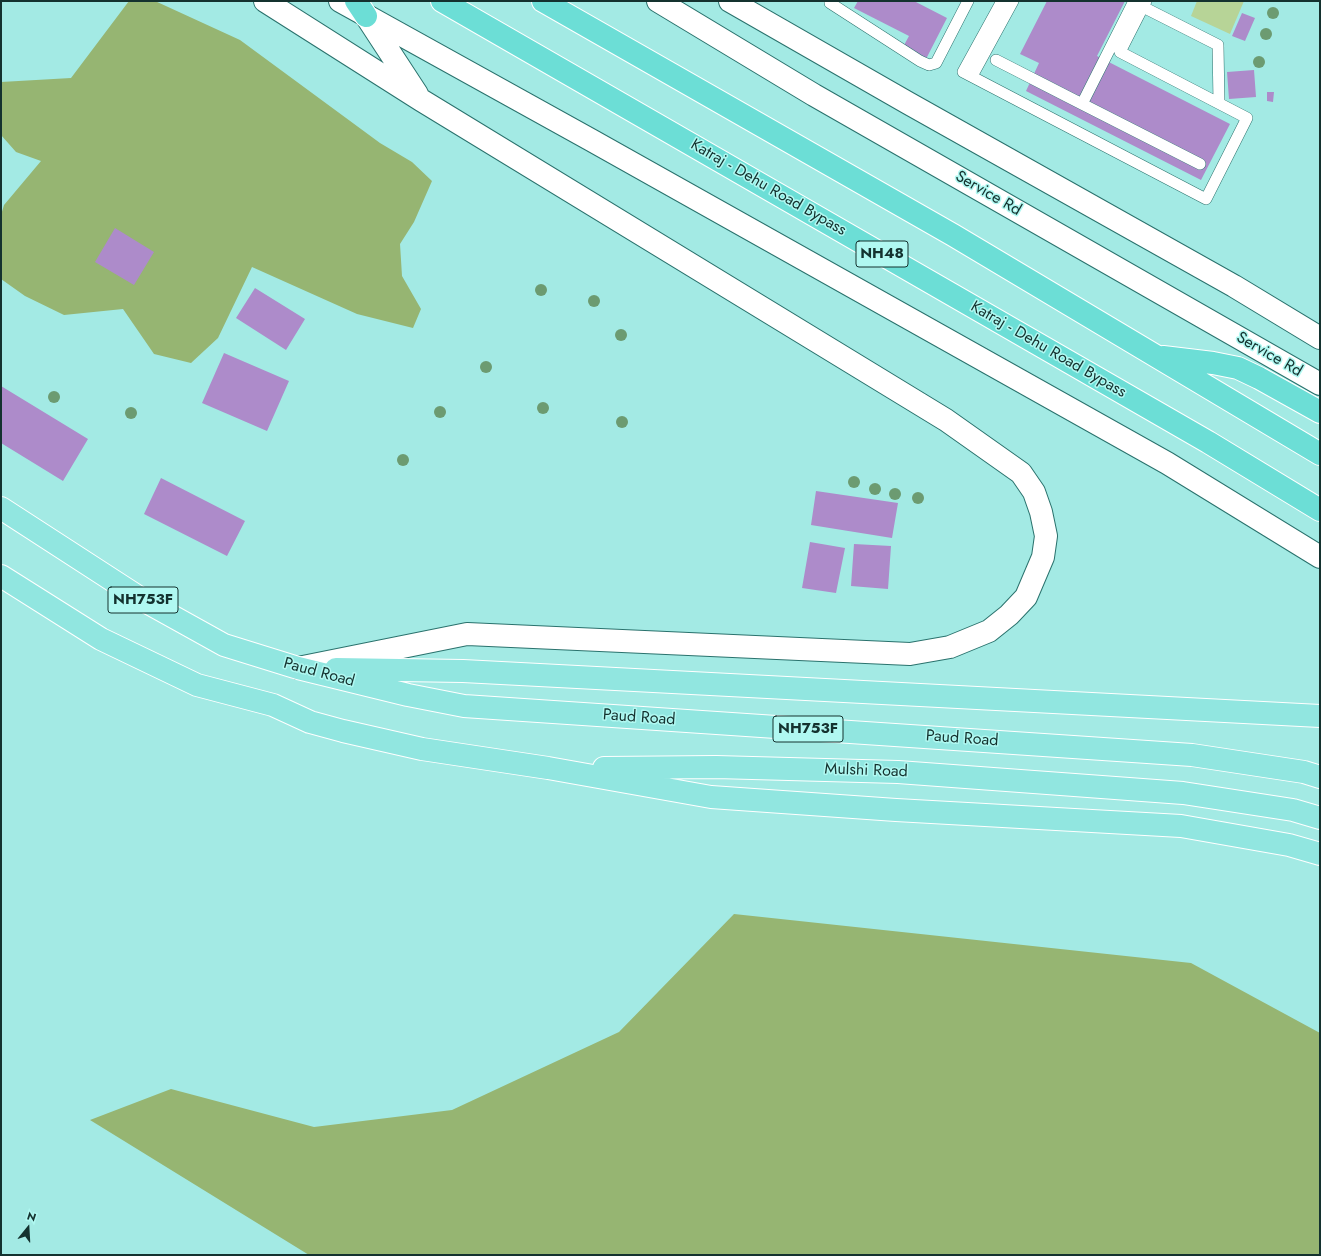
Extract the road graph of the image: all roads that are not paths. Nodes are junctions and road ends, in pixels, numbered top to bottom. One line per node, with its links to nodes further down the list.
1 (265, 1): 15 (street)
2 (340, 1): 12 (street)
3 (442, 1): 25 (highway, Katraj - Dehu Road Bypass / NH48)
4 (542, 1): 20 (highway)
5 (658, 1): 21 (street, Service Rd)
6 (730, 1): 19 (street)
7 (830, 1): 8 (lane)
8 (968, 1)
9 (1002, 1): 14 (lane)
10 (1013, 1): 14 (lane)
11 (1141, 3): 16 (lane); 17 (lane); 17 (lane)
12 (361, 9): 15 (street); 26 (street)
13 (996, 60): 16 (lane)
14 (972, 76): 17 (lane)
15 (421, 100): 28 (street)
16 (1082, 104): 18 (lane)
17 (1220, 104)
18 (1200, 164)
19 (1320, 338)
20 (1154, 356): 22 (highway); 23 (highway)
21 (1320, 384)
22 (1320, 412)
23 (1320, 454)
24 (1, 508): 28 (main road, Paud Road / NH753F)
25 (1320, 510)
26 (1320, 558)
27 (1, 576): 30 (main road)
28 (298, 668): 29 (main road); 31 (main road, Paud Road / NH753F)
29 (1312, 716)
30 (548, 768): 32 (main road, Mulshi Road); 33 (main road)
31 (1320, 777)
32 (1320, 818)
33 (1320, 854)

